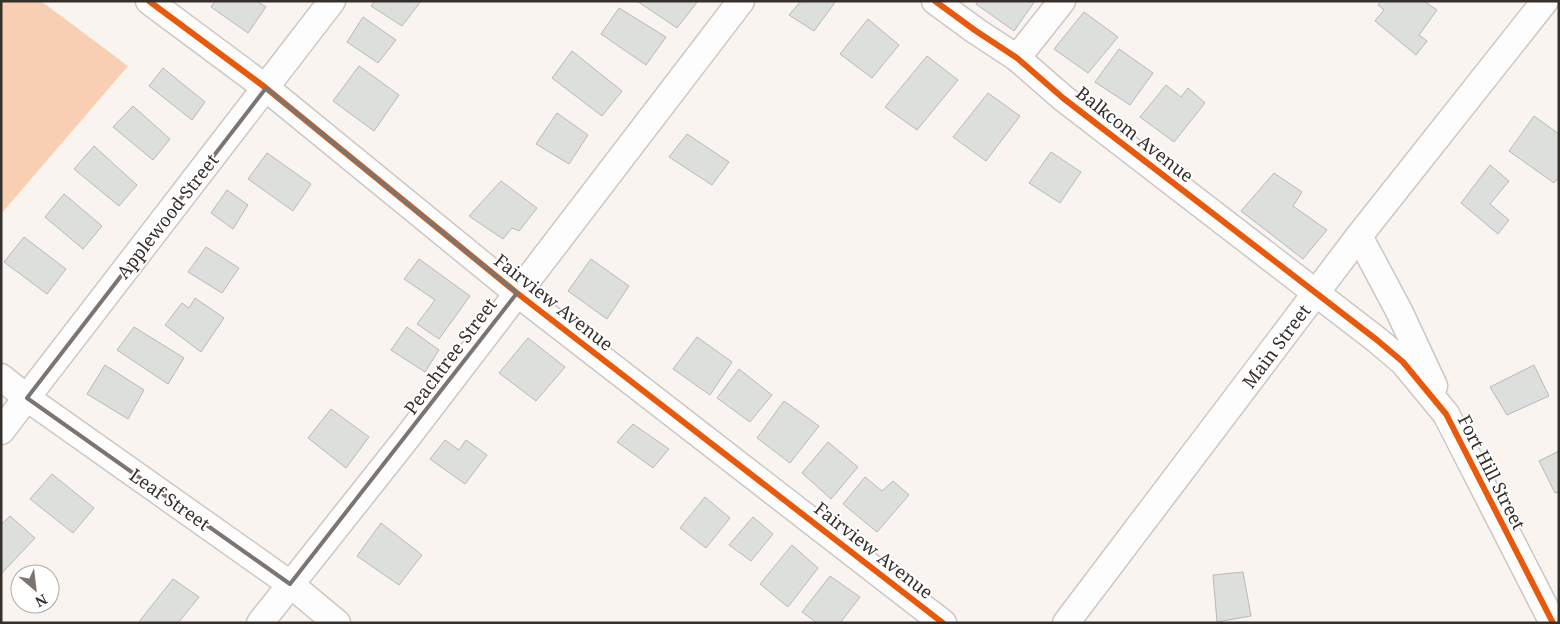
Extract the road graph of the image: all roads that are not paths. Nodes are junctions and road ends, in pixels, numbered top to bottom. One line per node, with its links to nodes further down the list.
1 (149, 1): 8 (street, Fairview Avenue)
2 (332, 1): 8 (street, Applewood Street)
3 (741, 1): 10 (street, Peachtree Street)
4 (935, 1): 7 (street, Balkcom Avenue)
5 (1062, 1): 7 (street)
6 (1545, 1): 9 (street, Main Street)
7 (1017, 58): 11 (street, Balkcom Avenue)
8 (266, 88): 10 (street, Fairview Avenue); 13 (street, Applewood Street)
9 (1359, 236): 11 (street, Main Street); 14 (street, Fort Hill Street)
10 (517, 293): 16 (street, Peachtree Street); 19 (street, Fairview Avenue)
11 (1316, 293): 14 (street, Fort Hill Street); 20 (street, Main Street)
12 (1, 377): 13 (street, Leaf Street)
13 (27, 398): 15 (street, Applewood Street); 16 (street, Leaf Street)
14 (1446, 414): 21 (street, Fort Hill Street)
15 (1, 431)
16 (290, 584): 17 (street, Peachtree Street); 18 (street, Leaf Street)
17 (260, 623)
18 (338, 623)
19 (943, 623)
20 (1066, 623)
21 (1553, 623)

